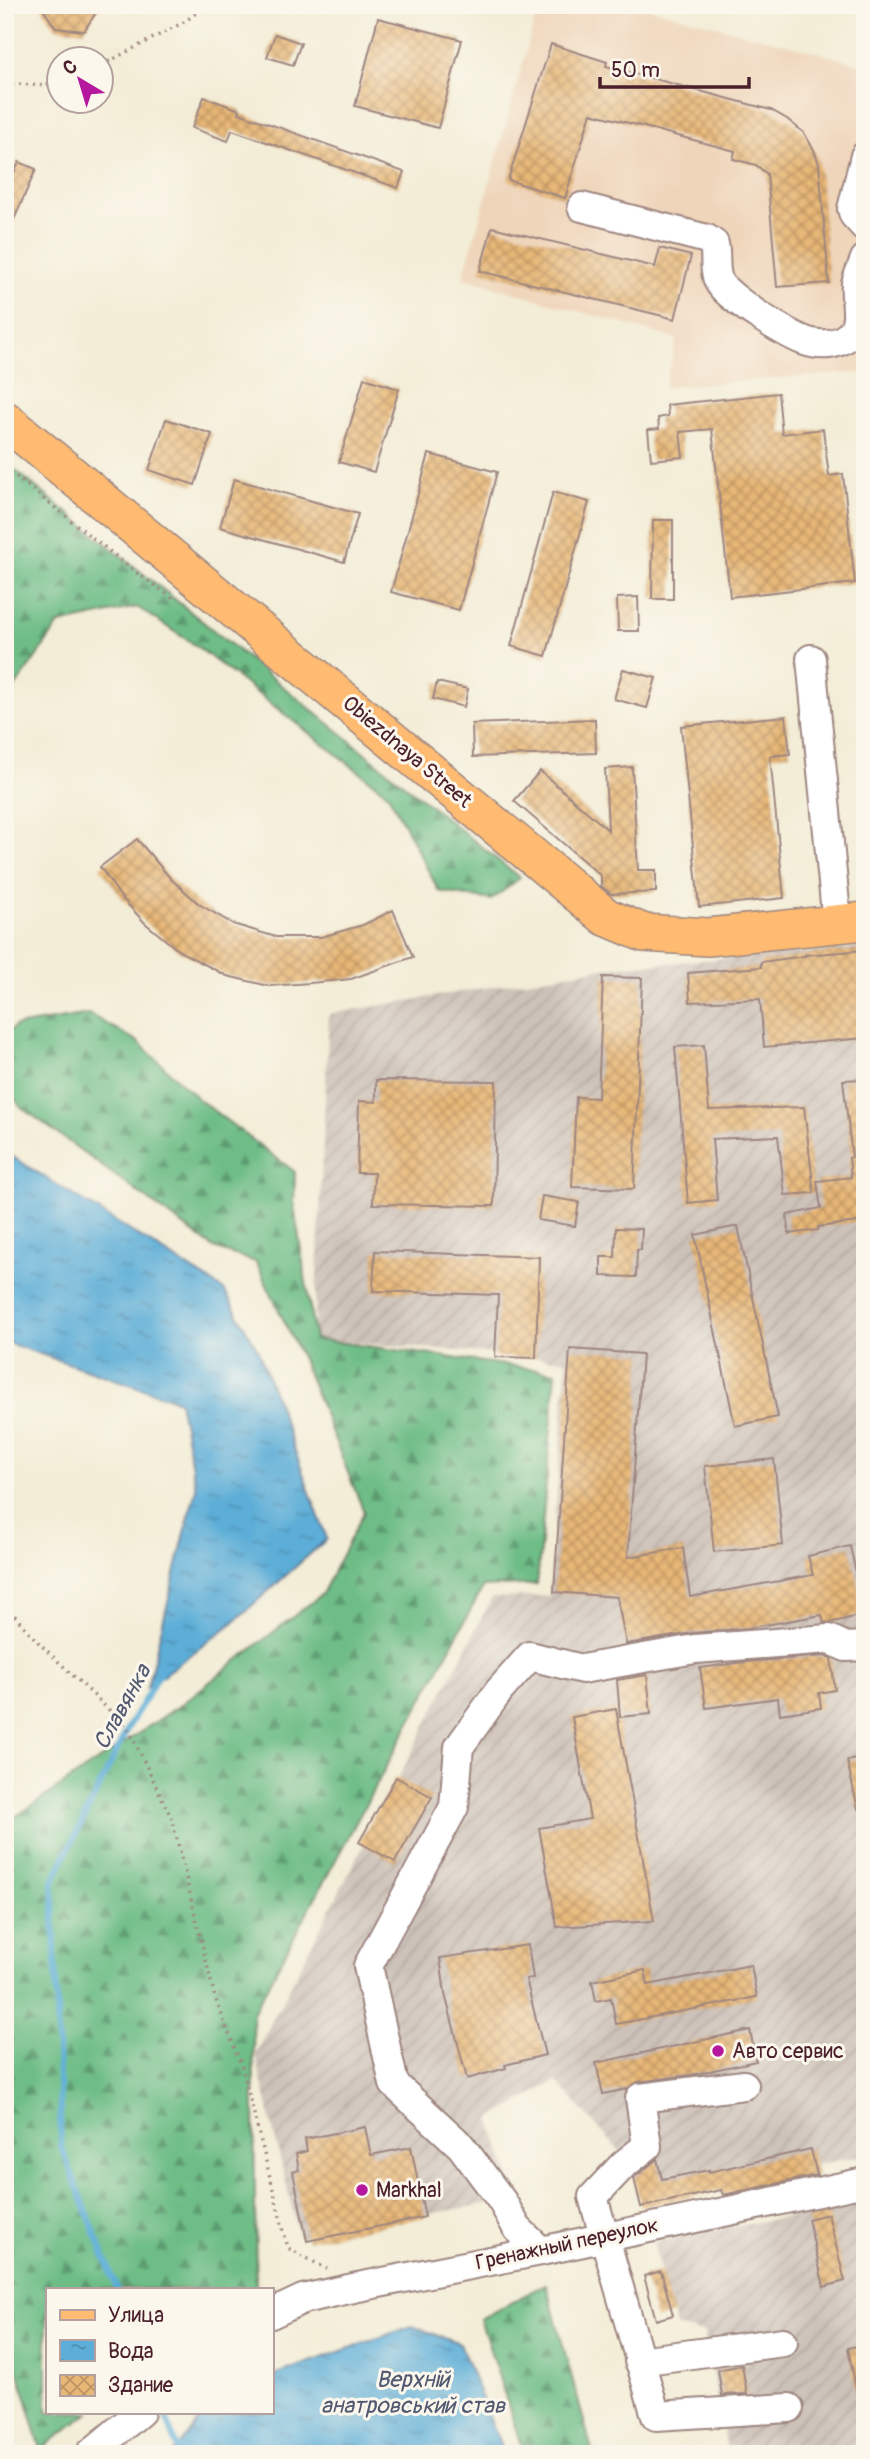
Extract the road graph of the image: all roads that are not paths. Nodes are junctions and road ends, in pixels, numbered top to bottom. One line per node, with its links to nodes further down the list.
1 (865, 156): 3 (street)
2 (582, 207): 4 (street)
3 (865, 227)
4 (865, 259)
5 (5, 420): 7 (main road, Obiezdnaya Street)
6 (811, 659): 7 (street)
7 (851, 922)
8 (865, 1646): 12 (street)
9 (744, 2085): 11 (street)
10 (865, 2182): 11 (street, Гренажный переулок)
11 (604, 2237): 12 (street, Гренажный переулок); 15 (street)
12 (541, 2251): 13 (street, Гренажный переулок)
13 (273, 2313)
14 (783, 2342): 15 (street)
15 (639, 2361): 16 (street)
16 (789, 2408)
17 (138, 2414): 18 (street)
18 (93, 2451)

